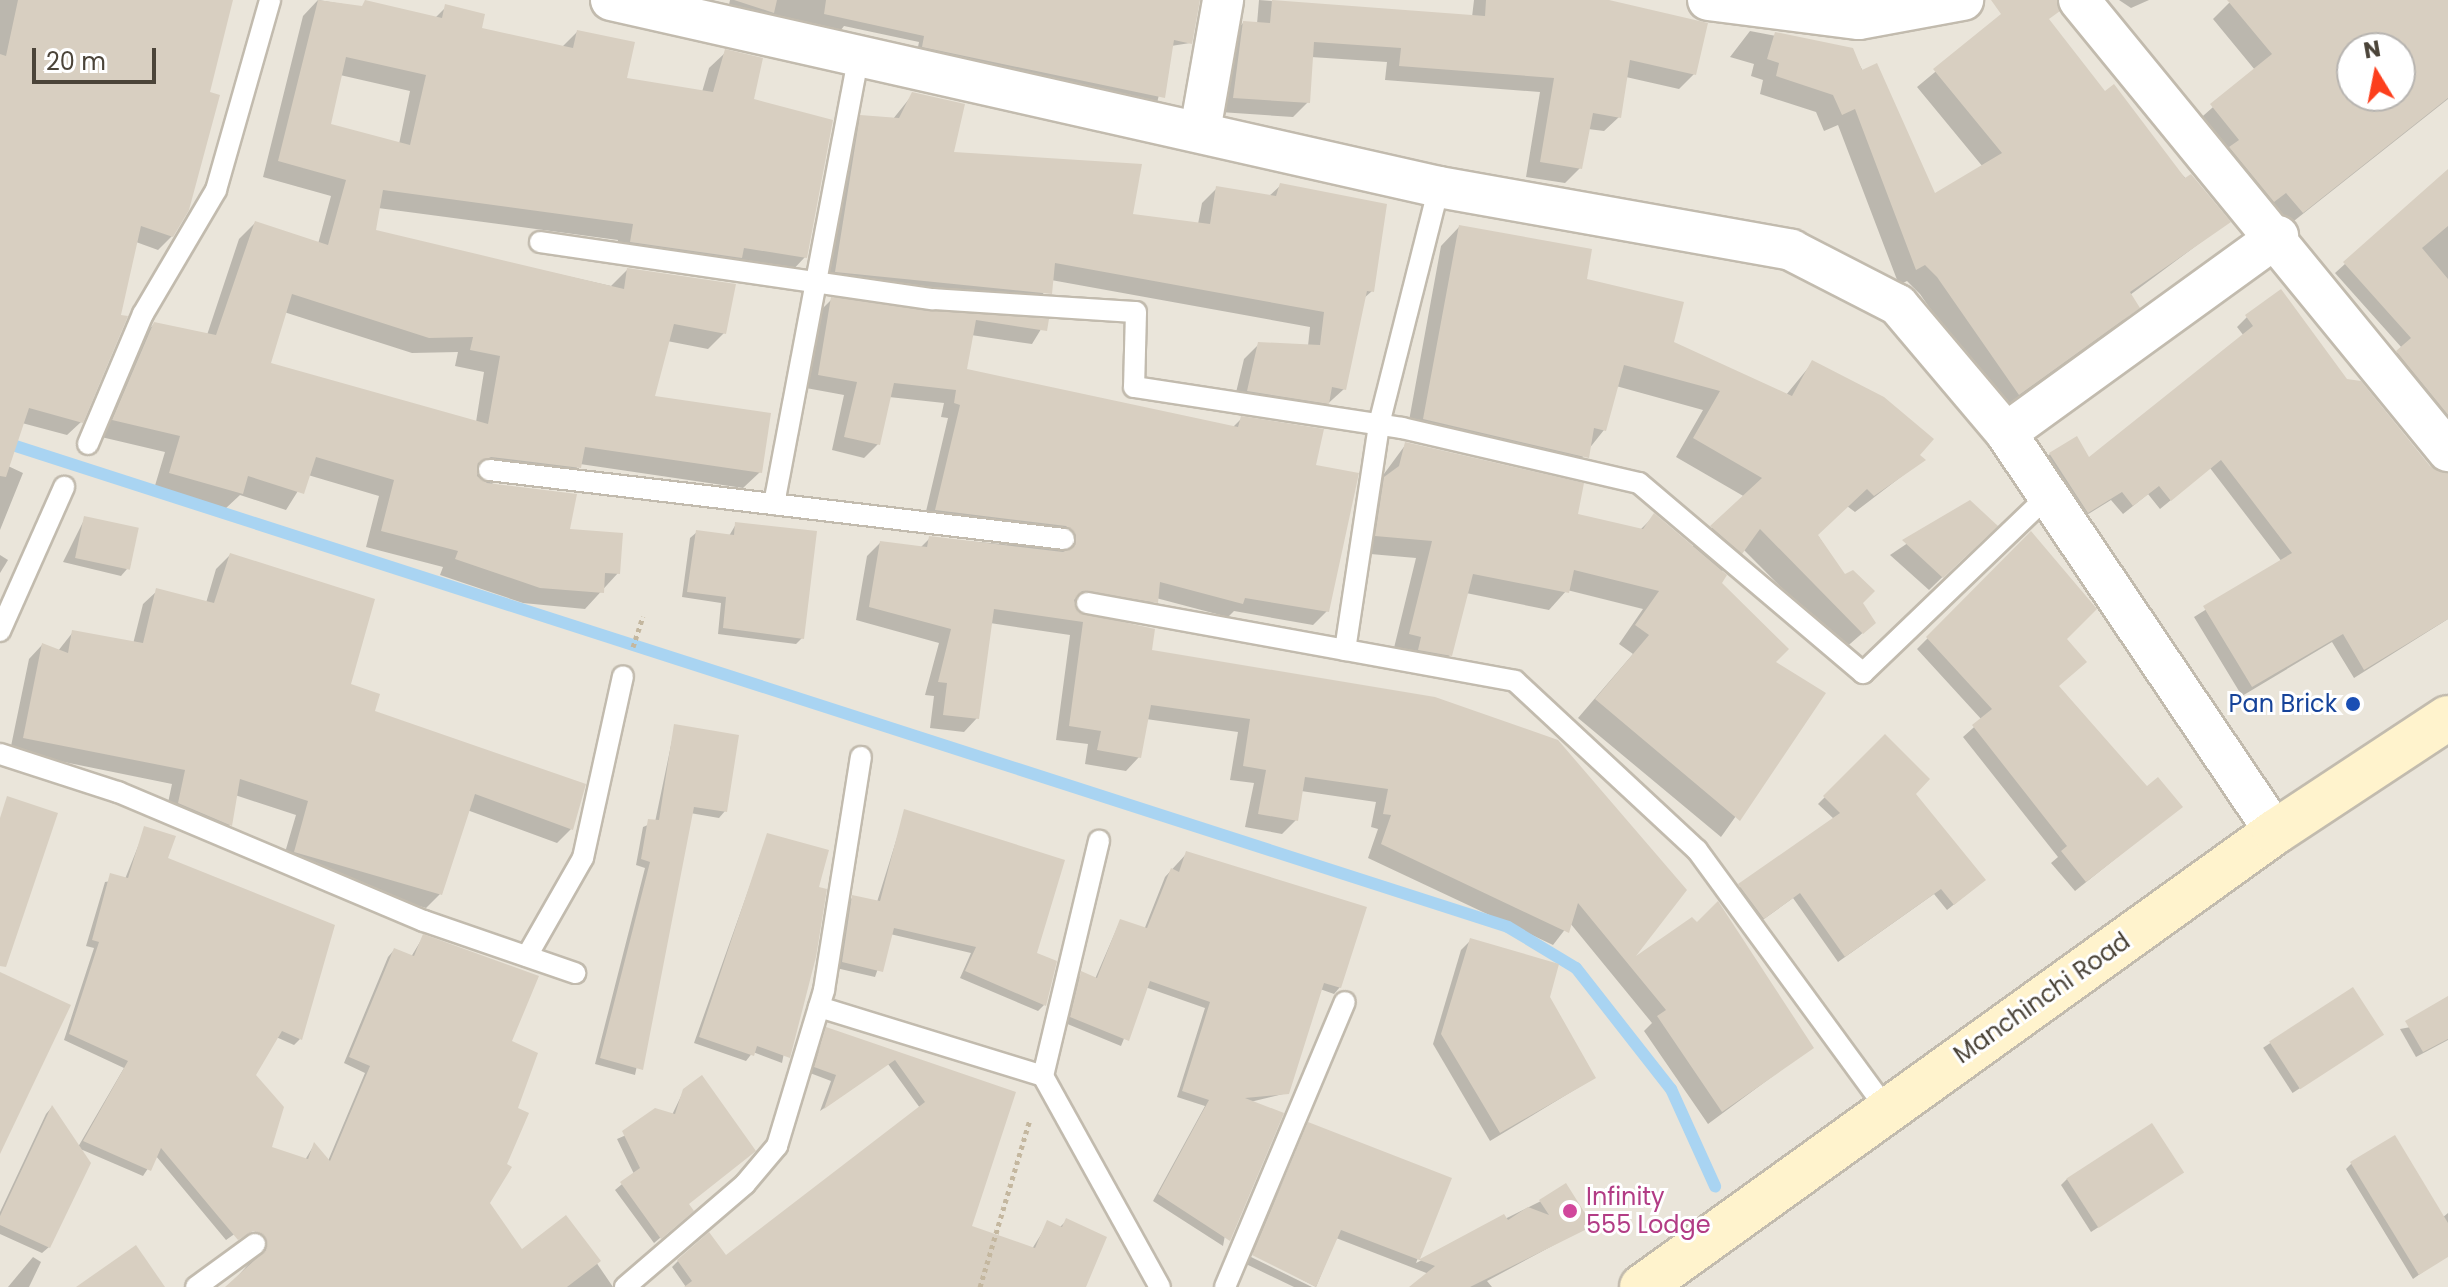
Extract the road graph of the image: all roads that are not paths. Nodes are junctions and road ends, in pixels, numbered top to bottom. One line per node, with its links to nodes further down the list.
1 (270, 0): 15 (lane)
2 (611, 0): 7 (street)
3 (1223, 0): 8 (street)
4 (1708, 0): 5 (street)
5 (1963, 0)
6 (2079, 0): 10 (street)
7 (859, 52): 8 (street); 12 (lane)
8 (1200, 131): 9 (street)
9 (1439, 187): 13 (lane); 14 (street)
10 (2278, 236): 14 (street); 16 (street)
11 (540, 242): 12 (lane)
12 (817, 282): 13 (lane); 20 (lane)
13 (1379, 424): 19 (lane); 24 (lane)
14 (2006, 433): 19 (street)
15 (88, 444)
16 (2448, 451)
17 (489, 470): 20 (lane)
18 (64, 487): 23 (lane)
19 (2052, 492): 29 (street)
20 (774, 504): 21 (lane)
21 (1064, 539)
22 (1087, 603): 24 (lane)
23 (0, 631)
24 (1345, 650): 36 (lane)
25 (623, 676): 31 (lane)
26 (2448, 718): 29 (main road, Manchinchi Road)
27 (0, 754): 31 (lane)
28 (861, 757): 34 (lane)
29 (2275, 832): 36 (main road, Manchinchi Road)
30 (1099, 841): 35 (lane)
31 (527, 956): 32 (lane)
32 (575, 973)
33 (1345, 1002): 41 (lane)
34 (819, 1007): 35 (lane); 39 (lane)
35 (1043, 1076): 40 (lane)
36 (1886, 1108): 42 (main road, Manchinchi Road)
37 (255, 1244): 38 (lane)
38 (196, 1287)
39 (625, 1287)
40 (1160, 1287)
41 (1225, 1287)
42 (1642, 1287)

